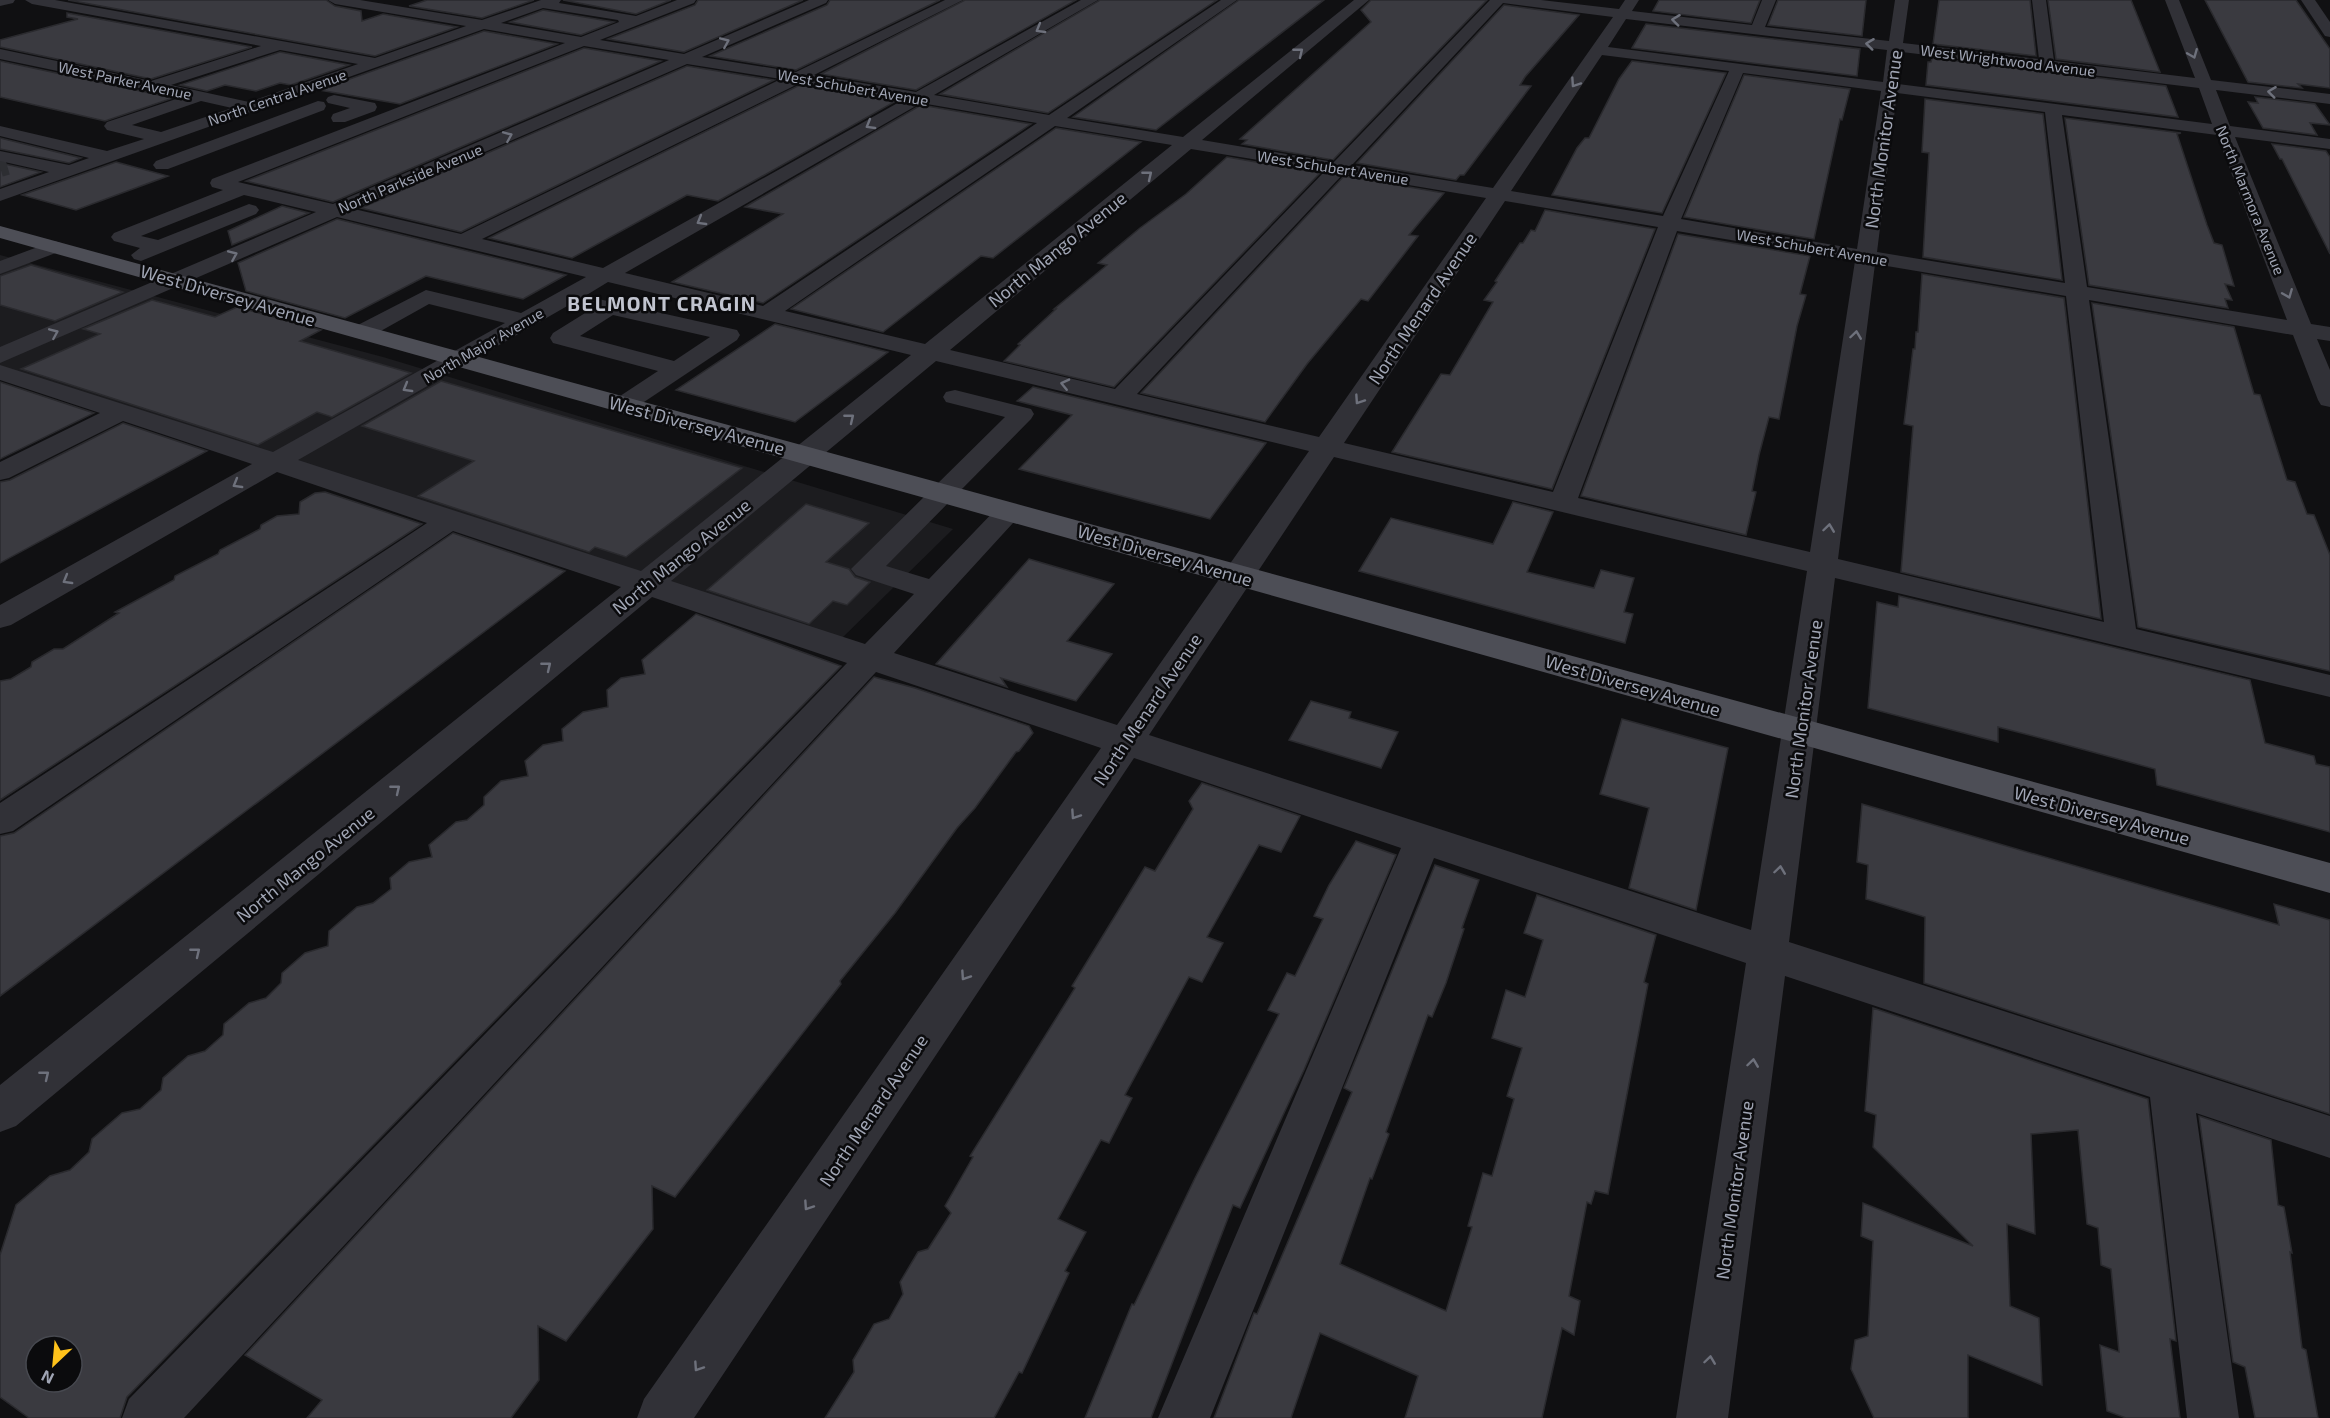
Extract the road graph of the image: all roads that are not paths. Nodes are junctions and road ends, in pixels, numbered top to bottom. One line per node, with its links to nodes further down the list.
1 (8, 0): 17 (street)
2 (32, 0): 29 (street)
3 (336, 0): 22 (street, West Schubert Avenue)
4 (689, 0): 23 (street)
5 (821, 0): 33 (street, North Parkside Avenue, one-way to 5)
6 (956, 0): 37 (street)
7 (1091, 0): 43 (street, North Major Avenue, one-way to 43)
8 (1230, 0): 50 (street)
9 (1362, 0): 54 (street, North Mango Avenue, one-way to 9)
10 (1498, 0): 59 (street)
11 (1507, 0): 20 (street, West Wrightwood Avenue)
12 (1769, 0): 26 (street)
13 (1902, 0): 30 (street, North Monitor Avenue)
14 (2039, 0): 35 (street)
15 (2172, 0): 38 (street, North Marmora Avenue, one-way to 38)
16 (2308, 0): 27 (street)
17 (0, 2)
18 (548, 2): 21 (street, North Central Avenue); 23 (street)
19 (471, 7): 22 (street)
20 (1627, 7): 26 (street, West Wrightwood Avenue, one-way to 20); 31 (street, North Menard Avenue)
21 (515, 14): 24 (street, North Central Avenue); 25 (street)
22 (440, 17): 24 (street, West Schubert Avenue)
23 (635, 19): 25 (street)
24 (483, 25): 28 (street, West Schubert Avenue); 34 (street, North Central Avenue)
25 (610, 29): 28 (street)
26 (1757, 30): 30 (street, West Wrightwood Avenue, one-way to 26)
27 (2330, 33)
28 (583, 41): 33 (street, West Schubert Avenue); 49 (street)
29 (279, 45): 34 (street); 39 (street)
30 (1896, 47): 35 (street, West Wrightwood Avenue); 40 (street, North Monitor Avenue)
31 (1598, 50): 36 (street); 64 (street, North Menard Avenue, one-way to 64)
32 (0, 54): 39 (street, West Parker Avenue)
33 (686, 58): 37 (street, West Schubert Avenue); 66 (street, North Parkside Avenue, one-way to 33)
34 (375, 63): 41 (street, North Central Avenue)
35 (2047, 65): 38 (street, West Wrightwood Avenue)
36 (1738, 68): 40 (street); 67 (street)
37 (798, 77): 43 (street, West Schubert Avenue); 71 (street)
38 (2205, 84): 44 (street, West Wrightwood Avenue, one-way to 38); 51 (street, North Marmora Avenue)
39 (153, 86): 42 (street, West Parker Avenue)
40 (1890, 87): 48 (street); 75 (street, North Monitor Avenue)
41 (291, 93): 45 (street); 46 (street, North Central Avenue)
42 (201, 96): 46 (street, West Parker Avenue); 53 (street)
43 (919, 98): 50 (street, West Schubert Avenue); 78 (street, North Major Avenue, one-way to 78)
44 (2330, 99)
45 (334, 100): 47 (street); 58 (street)
46 (251, 106): 53 (street, North Central Avenue)
47 (369, 107): 49 (street); 60 (street)
48 (2053, 108): 51 (street); 80 (street)
49 (401, 112): 63 (street)
50 (1051, 120): 54 (street, West Schubert Avenue); 83 (street)
51 (2223, 130): 55 (street); 85 (street, North Marmora Avenue, one-way to 85)
52 (0, 131): 56 (street)
53 (163, 138): 56 (street, North Central Avenue)
54 (1188, 142): 59 (street, West Schubert Avenue); 88 (street, North Mango Avenue, one-way to 54)
55 (2330, 144)
56 (108, 157): 61 (street, North Central Avenue)
57 (42, 165): 61 (street); 62 (street); 62 (street)
58 (162, 165)
59 (1339, 168): 64 (street, West Schubert Avenue); 94 (street)
60 (208, 169)
61 (69, 171): 62 (street, North Central Avenue)
62 (6, 176)
63 (242, 189): 66 (street); 73 (street)
64 (1499, 195): 67 (street, West Schubert Avenue); 98 (street, North Menard Avenue, one-way to 98)
65 (256, 207): 68 (street)
66 (336, 211): 70 (street, North Parkside Avenue); 71 (street)
67 (1671, 223): 75 (street, West Schubert Avenue); 103 (street)
68 (216, 224): 70 (street); 73 (street)
69 (0, 232): 72 (main road, West Diversey Avenue)
70 (275, 237): 79 (street, North Parkside Avenue, one-way to 70)
71 (463, 241): 78 (street)
72 (45, 244): 74 (street); 76 (main road, West Diversey Avenue); 77 (street)
73 (160, 247): 76 (street)
74 (0, 255)
75 (1867, 256): 80 (street, West Schubert Avenue); 106 (street, North Monitor Avenue, one-way to 75)
76 (117, 264): 79 (main road, West Diversey Avenue)
77 (0, 268)
78 (606, 275): 81 (street, North Major Avenue); 83 (street)
79 (175, 280): 86 (main road, West Diversey Avenue); 89 (street, North Parkside Avenue, one-way to 79)
80 (2077, 291): 85 (street, West Schubert Avenue); 111 (street)
81 (566, 298): 82 (street); 84 (street, North Major Avenue)
82 (609, 308): 91 (street); 91 (street)
83 (767, 313): 88 (street)
84 (525, 321): 86 (street); 90 (street, North Major Avenue)
85 (2302, 329): 87 (street, West Schubert Avenue); 95 (street, North Marmora Avenue)
86 (362, 332): 90 (main road, West Diversey Avenue)
87 (2330, 334)
88 (932, 352): 94 (street, one-way to 88); 99 (street, North Mango Avenue, one-way to 88)
89 (0, 356)
90 (458, 359): 96 (main road, West Diversey Avenue); 100 (street, North Major Avenue, one-way to 100)
91 (678, 369): 96 (street)
92 (0, 372): 97 (street)
93 (955, 397): 102 (street)
94 (1121, 397): 98 (street)
95 (2330, 400)
96 (623, 405): 99 (main road, West Diversey Avenue)
97 (122, 412): 100 (street); 101 (street)
98 (1327, 446): 103 (street); 107 (street, North Menard Avenue)
99 (805, 455): 102 (main road, West Diversey Avenue); 108 (street, North Mango Avenue)
100 (275, 462): 105 (street); 110 (street, North Major Avenue, one-way to 110)
101 (0, 472)
102 (943, 494): 104 (main road, West Diversey Avenue); 109 (street)
103 (1563, 502): 106 (street)
104 (1009, 512): 107 (main road, West Diversey Avenue); 109 (street)
105 (450, 520): 108 (street); 116 (street)
106 (1824, 565): 111 (street); 114 (street, North Monitor Avenue)
107 (1239, 576): 114 (main road, West Diversey Avenue); 115 (street, North Menard Avenue)
108 (647, 584): 112 (street); 121 (street, North Mango Avenue, one-way to 108)
109 (934, 590): 112 (street)
110 (0, 618)
111 (2121, 636): 113 (street)
112 (872, 658): 115 (street); 123 (street)
113 (2330, 686)
114 (1800, 732): 118 (main road, West Diversey Avenue); 119 (street, North Monitor Avenue, one-way to 114)
115 (1125, 741): 117 (street); 124 (street, North Menard Avenue, one-way to 124)
116 (0, 821)
117 (1423, 839): 119 (street); 125 (street)
118 (2330, 878)
119 (1768, 952): 120 (street); 126 (street, North Monitor Avenue, one-way to 119)
120 (2170, 1085): 122 (street); 127 (street)
121 (0, 1113)
122 (2330, 1137)
123 (148, 1418)
124 (663, 1418)
125 (1184, 1418)
126 (1702, 1418)
127 (2213, 1418)

